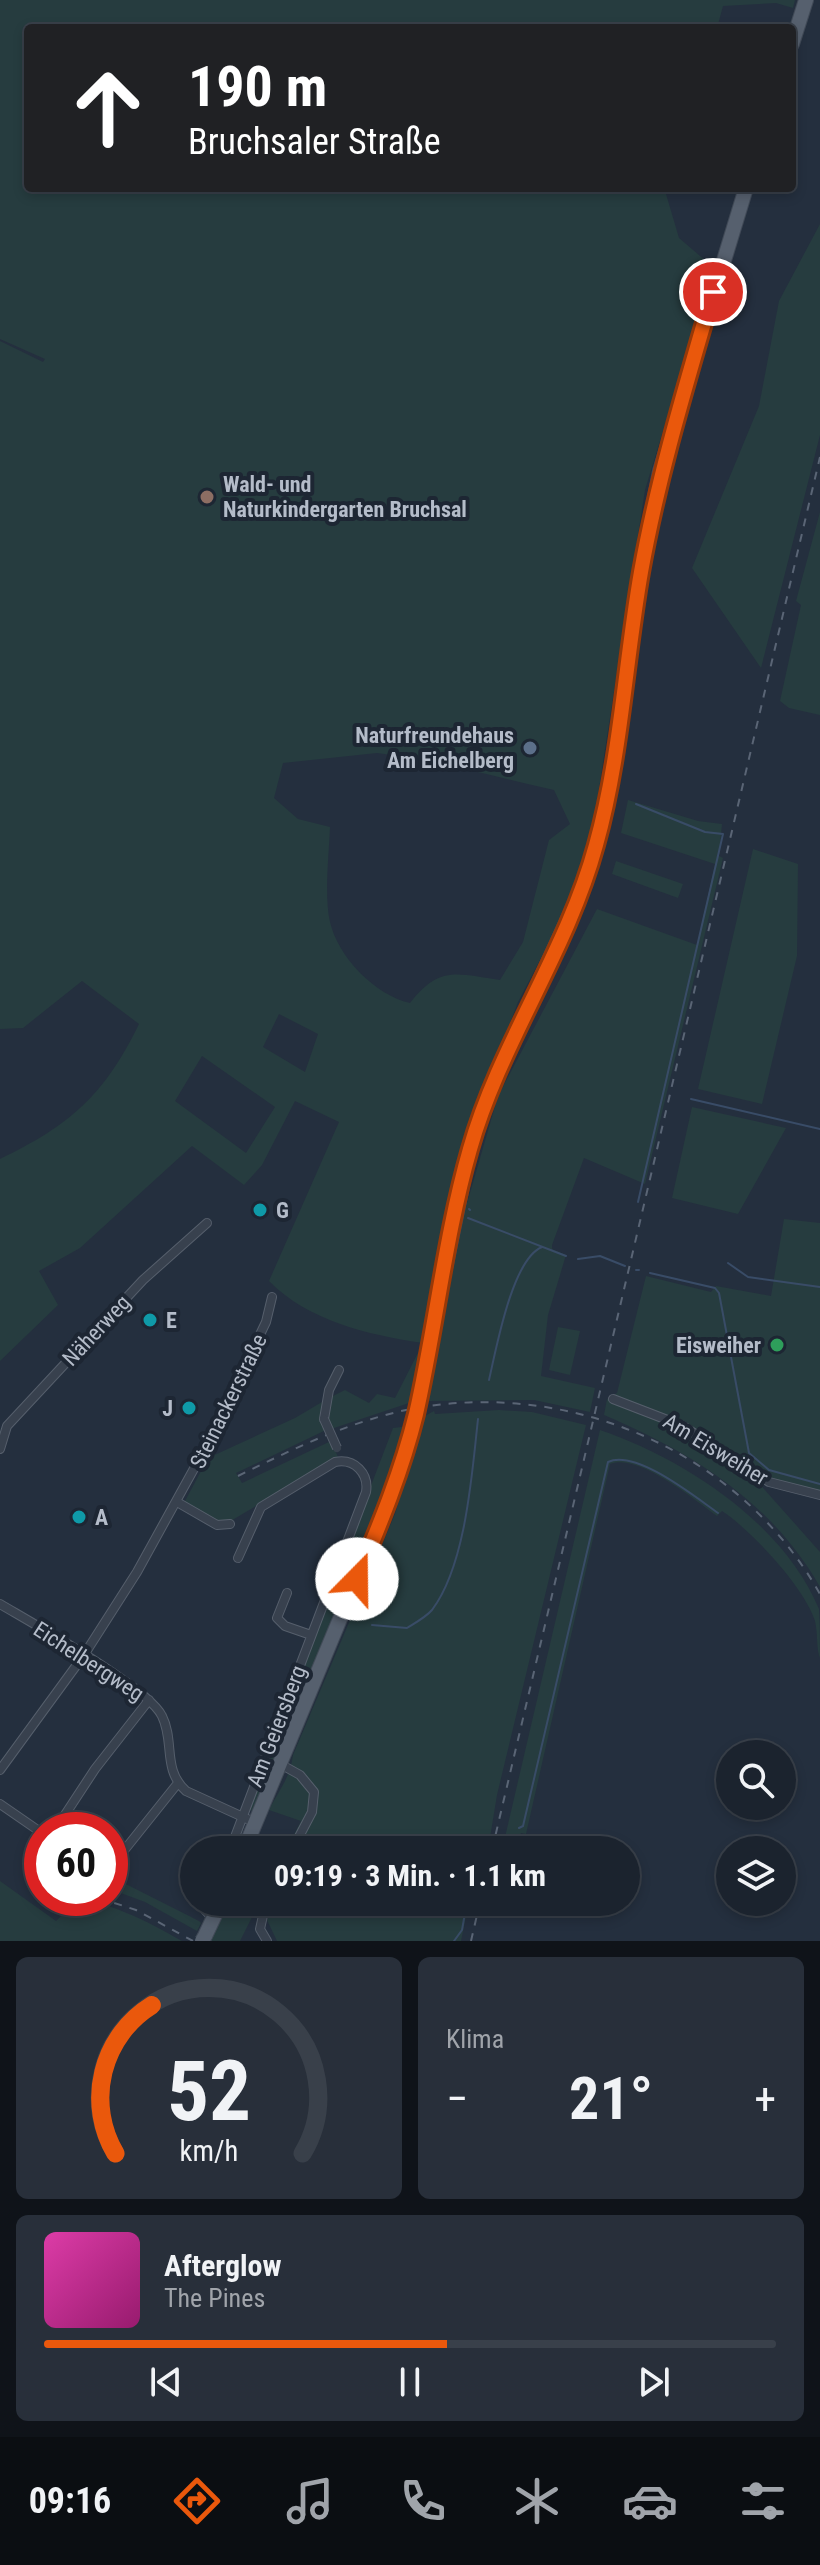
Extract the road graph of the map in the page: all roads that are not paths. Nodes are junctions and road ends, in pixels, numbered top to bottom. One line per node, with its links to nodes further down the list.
1 (806, 0): 2 (main road)
2 (796, 31)
3 (745, 192): 20 (main road)
4 (207, 1223): 8 (street, Näherweg)
5 (272, 1297): 12 (street, Steinackerstraße)
6 (339, 1370): 10 (street, Am Geiersberg, bridge)
7 (613, 1399): 11 (street, Am Eisweiher)
8 (4, 1429): 9 (street, Näherweg)
9 (0, 1449)
10 (344, 1460): 14 (street); 17 (street, Am Geiersberg)
11 (820, 1495)
12 (177, 1502): 13 (street); 18 (street, Steinackerstraße)
13 (230, 1524)
14 (238, 1558)
15 (287, 1593): 17 (street, Am Geiersberg)
16 (0, 1604): 18 (street, Eichelbergweg)
17 (311, 1635): 25 (street, Am Geiersberg)
18 (84, 1655): 19 (street, Eichelbergweg); 21 (street, Steinackerstraße)
19 (149, 1700): 22 (street, Eichelbergweg); 24 (street)
20 (282, 1765): 27 (main road); 30 (street)
21 (0, 1770)
22 (178, 1783): 25 (street); 31 (street)
23 (0, 1804): 26 (street)
24 (67, 1812)
25 (241, 1816): 27 (street); 28 (street, Am Geiersberg)
26 (24, 1821)
27 (256, 1823): 29 (main road)
28 (235, 1836)
29 (250, 1836)
30 (299, 1836)
31 (128, 1846)
32 (210, 1916): 35 (street)
33 (214, 1916): 35 (main road)
34 (263, 1916): 37 (street)
35 (213, 1919): 36 (main road)
36 (202, 1941)
37 (267, 1941)

